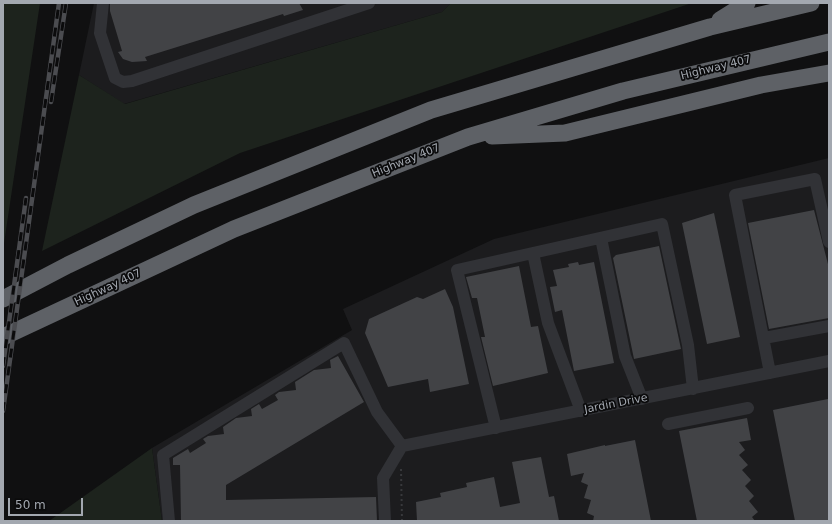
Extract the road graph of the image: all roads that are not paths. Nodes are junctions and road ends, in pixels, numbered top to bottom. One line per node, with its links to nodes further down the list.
1 (103, 3): 2 (street)
2 (369, 3)
3 (747, 3): 5 (highway)
4 (811, 3): 5 (highway)
5 (710, 27): 12 (highway)
6 (829, 42): 8 (highway, Highway 407)
7 (829, 73): 8 (highway)
8 (468, 137): 14 (highway, Highway 407)
9 (601, 238): 11 (street); 18 (street); 19 (street)
10 (829, 242): 15 (street)
11 (534, 253): 21 (street); 23 (street)
12 (3, 299)
13 (829, 326): 15 (street)
14 (3, 337)
15 (764, 338): 17 (street)
16 (829, 361): 17 (street, Jardin Drive)
17 (770, 373): 18 (street, Jardin Drive)
18 (693, 389): 19 (street, Jardin Drive)
19 (642, 399): 21 (street, Jardin Drive)
20 (748, 408): 22 (street)
21 (581, 411): 23 (street, Jardin Drive)
22 (668, 424)
23 (496, 428): 24 (street, Jardin Drive)
24 (402, 446): 25 (street); 26 (street)
25 (170, 521)
26 (385, 521)

